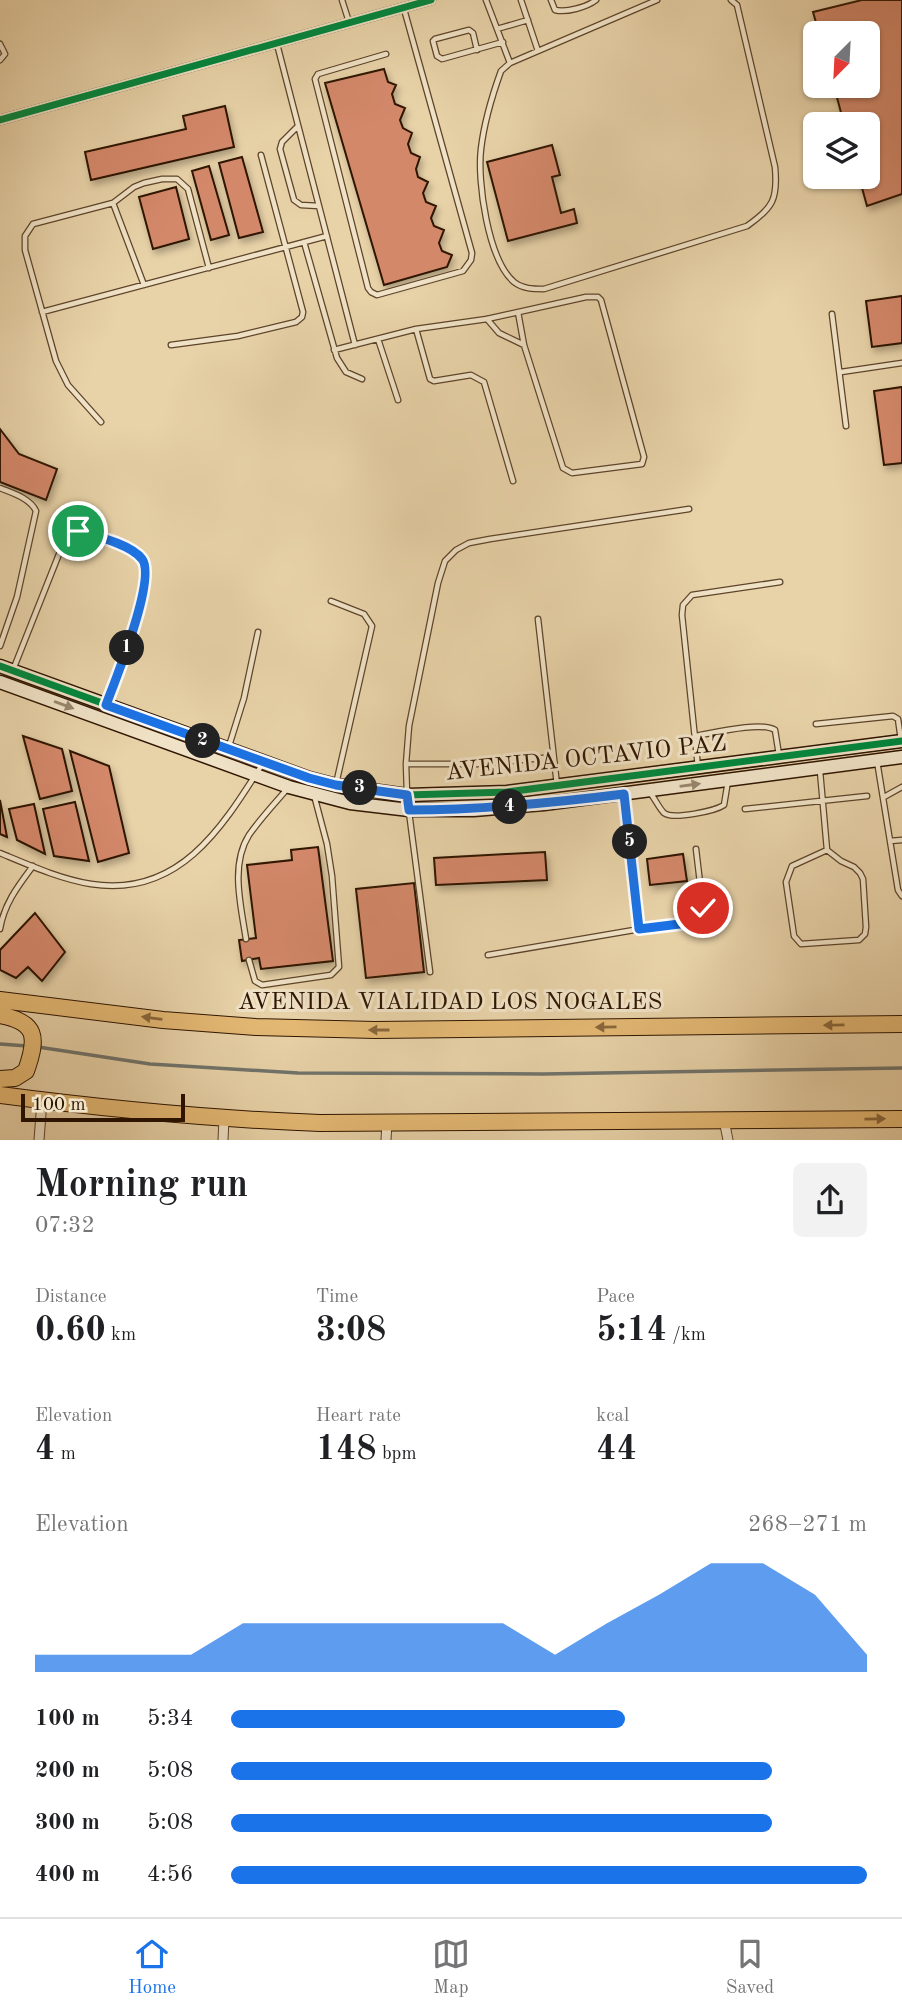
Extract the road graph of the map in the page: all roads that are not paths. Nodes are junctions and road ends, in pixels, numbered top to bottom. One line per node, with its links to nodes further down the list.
1 (342, 0): 11 (lane)
2 (431, 0): 9 (street)
3 (486, 0): 12 (lane)
4 (521, 0): 10 (lane)
5 (551, 0): 6 (lane)
6 (596, 0)
7 (657, 0): 17 (lane)
8 (731, 0): 20 (lane)
9 (404, 8): 11 (street); 18 (lane)
10 (528, 20): 12 (lane); 17 (lane)
11 (349, 23): 14 (street)
12 (497, 29): 13 (lane)
13 (503, 42): 16 (lane); 20 (lane)
14 (277, 43): 21 (street); 22 (lane)
15 (0, 44): 19 (lane)
16 (477, 50): 16 (lane)
17 (538, 51): 20 (lane)
18 (386, 54)
19 (0, 60)
20 (510, 62)
21 (0, 120)
22 (298, 126): 25 (lane); 25 (lane)
23 (261, 155): 28 (lane)
24 (114, 203): 29 (lane); 30 (lane); 31 (lane)
25 (319, 206): 26 (lane)
26 (327, 236): 27 (lane); 38 (lane)
27 (304, 242): 28 (lane); 40 (lane)
28 (286, 247): 29 (lane); 37 (lane)
29 (209, 268): 30 (lane)
30 (144, 285): 31 (lane)
31 (42, 312): 45 (lane)
32 (518, 312): 34 (lane); 39 (lane); 39 (lane)
33 (832, 314): 42 (lane)
34 (486, 319): 35 (lane); 39 (lane)
35 (416, 329): 36 (lane); 47 (lane)
36 (378, 339): 38 (lane); 44 (lane)
37 (171, 345)
38 (355, 345): 40 (lane)
39 (524, 345)
40 (334, 350): 43 (lane)
41 (902, 363): 42 (lane)
42 (840, 372): 46 (lane)
43 (362, 379)
44 (398, 400)
45 (101, 422)
46 (846, 426)
47 (513, 481)
48 (0, 488): 54 (lane)
49 (689, 509): 68 (lane)
50 (780, 582): 60 (lane)
51 (331, 601): 73 (lane)
52 (538, 619): 74 (lane)
53 (258, 632): 62 (lane)
54 (1, 639): 55 (lane)
55 (0, 646)
56 (6, 669): 58 (street, AVENIDA OCTAVIO PAZ); 58 (lane)
57 (0, 682): 71 (street, AVENIDA OCTAVIO PAZ, one-way to 71)
58 (106, 705): 62 (street, AVENIDA OCTAVIO PAZ)
59 (816, 724): 61 (lane)
60 (695, 736): 63 (lane); 69 (lane)
61 (901, 741): 63 (street, AVENIDA OCTAVIO PAZ)
62 (228, 750): 67 (street, AVENIDA OCTAVIO PAZ)
63 (779, 757): 69 (street, AVENIDA OCTAVIO PAZ)
64 (902, 757): 66 (street, AVENIDA OCTAVIO PAZ)
65 (543, 758): 68 (lane)
66 (877, 760): 70 (street, AVENIDA OCTAVIO PAZ); 82 (lane)
67 (263, 763): 71 (lane); 73 (street, AVENIDA OCTAVIO PAZ)
68 (406, 764): 80 (lane)
69 (698, 768): 74 (street, AVENIDA OCTAVIO PAZ)
70 (820, 768): 72 (street, AVENIDA OCTAVIO PAZ); 83 (lane)
71 (256, 774): 75 (street, AVENIDA OCTAVIO PAZ); 91 (lane)
72 (729, 780): 77 (street, AVENIDA OCTAVIO PAZ, one-way to 72); 77 (lane)
73 (336, 785): 80 (street, AVENIDA OCTAVIO PAZ)
74 (557, 786): 80 (street, AVENIDA OCTAVIO PAZ)
75 (289, 787): 78 (street, AVENIDA OCTAVIO PAZ); 95 (lane)
76 (902, 787): 82 (lane)
77 (650, 791): 79 (street, AVENIDA OCTAVIO PAZ)
78 (313, 794): 85 (street, AVENIDA OCTAVIO PAZ); 97 (lane)
79 (624, 794): 85 (street, AVENIDA OCTAVIO PAZ); 94 (lane)
80 (407, 795): 85 (lane)
81 (867, 796): 83 (lane)
82 (884, 797): 87 (lane)
83 (822, 801): 84 (lane); 89 (lane)
84 (745, 809)
85 (409, 810): 98 (lane)
86 (902, 840): 87 (lane)
87 (890, 841): 92 (lane)
88 (696, 849): 94 (lane)
89 (827, 850): 89 (lane)
90 (0, 853): 91 (lane)
91 (33, 866): 93 (lane)
92 (902, 896)
93 (0, 929)
94 (639, 929): 96 (lane)
95 (246, 939)
96 (488, 955)
97 (249, 960)
98 (430, 972)
99 (0, 1000): 101 (highway, AVENIDA VIALIDAD LOS NOGALES, one-way to 99)
100 (0, 1015): 102 (highway)
101 (902, 1024)
102 (0, 1079)
103 (0, 1095): 104 (highway)
104 (41, 1101): 105 (highway); 109 (street)
105 (224, 1119): 108 (highway); 110 (street)
106 (902, 1119): 107 (highway, one-way to 106)
107 (724, 1120): 108 (highway); 112 (street)
108 (387, 1122): 111 (street)
109 (39, 1140)
110 (223, 1140)
111 (386, 1140)
112 (728, 1140)

